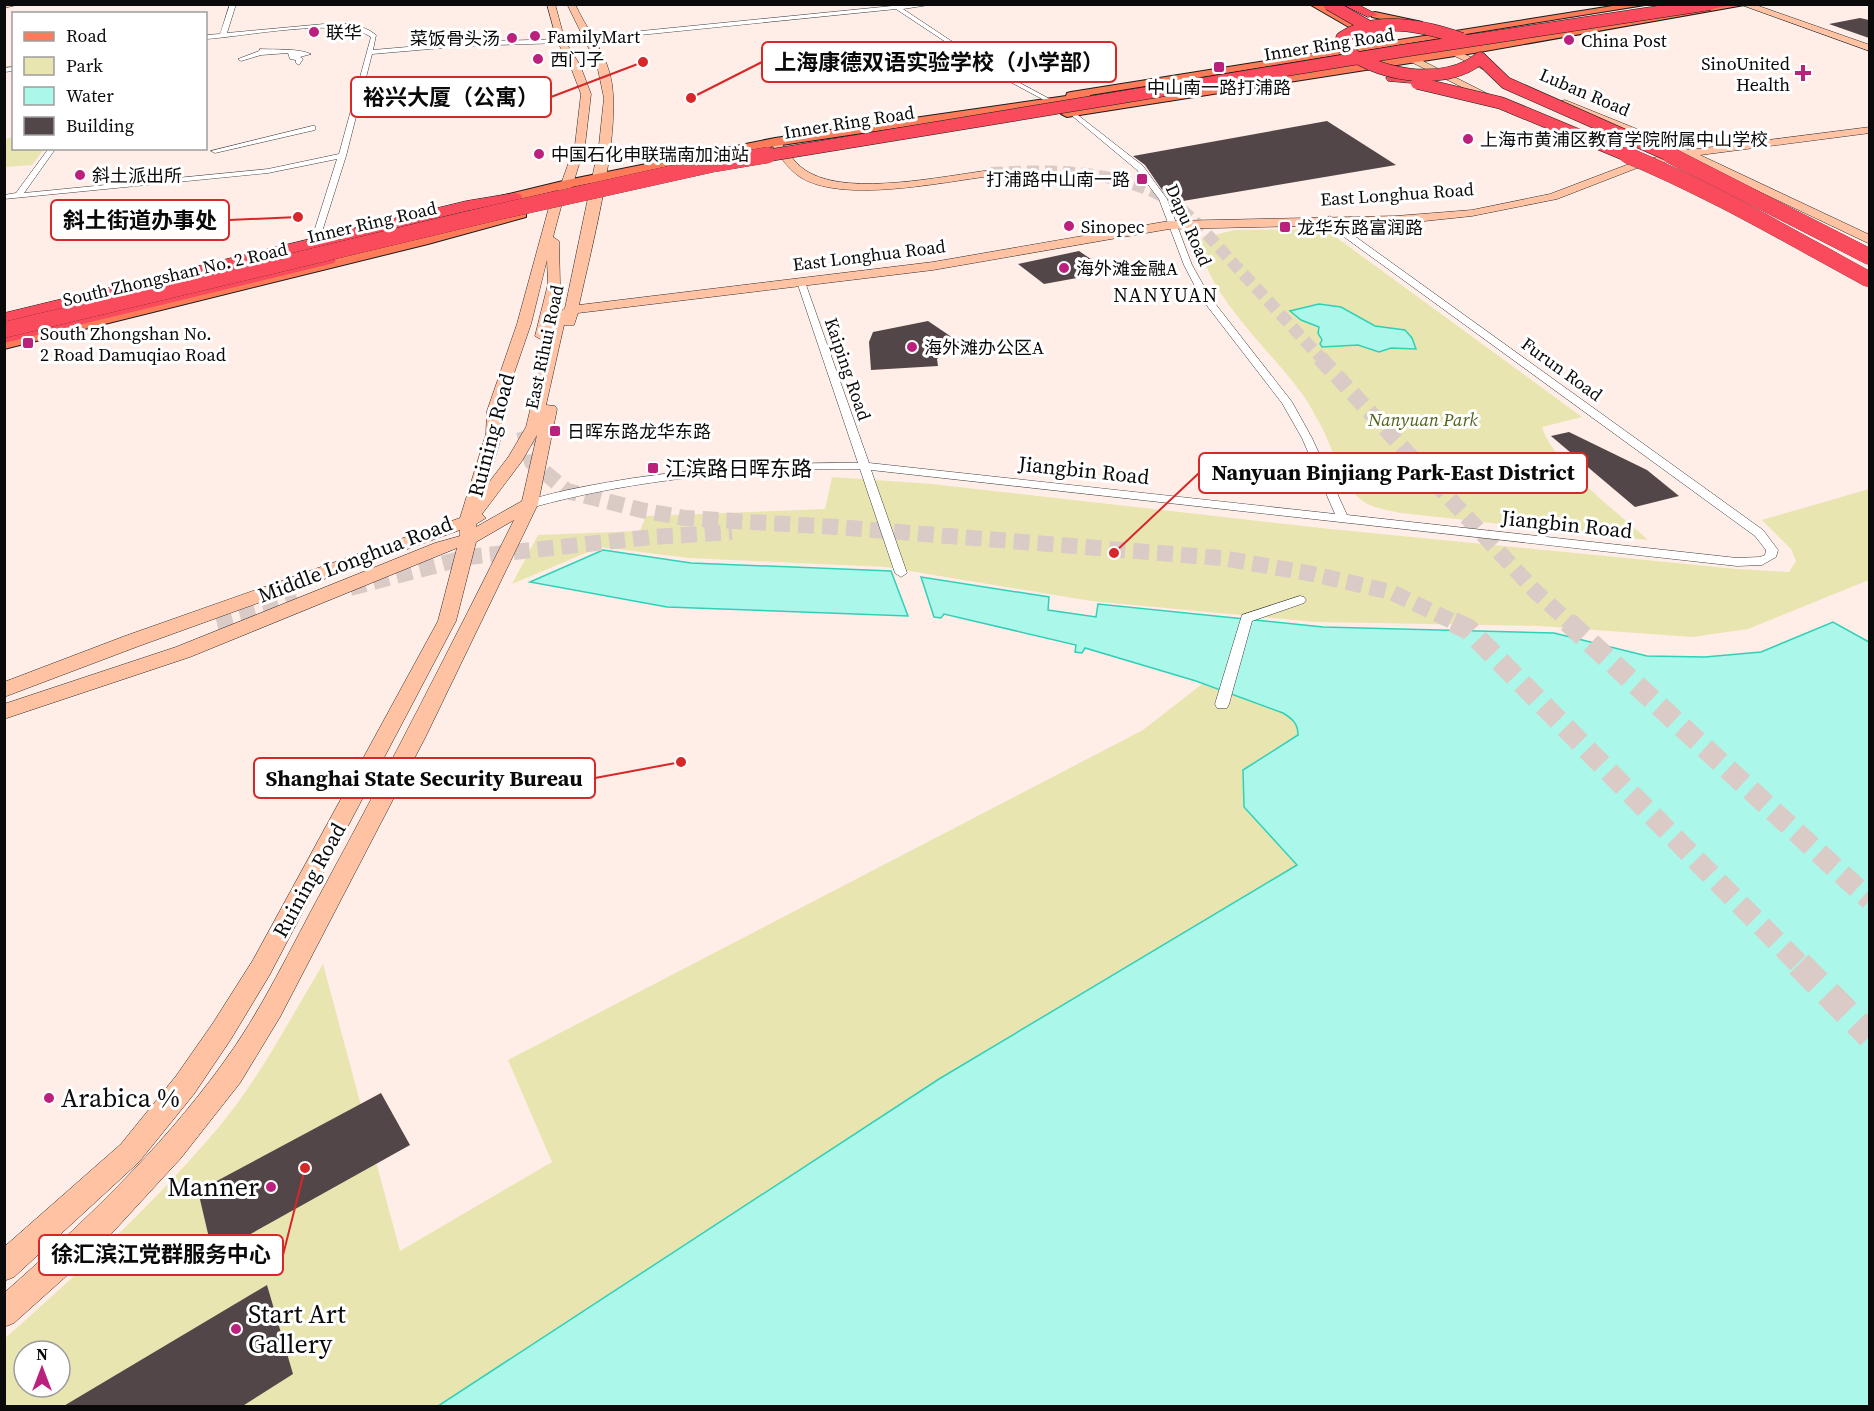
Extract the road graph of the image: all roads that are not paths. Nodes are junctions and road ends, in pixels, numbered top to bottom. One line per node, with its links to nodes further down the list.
1 (17, 4): 17 (main road)
2 (550, 4): 35 (main road, Ruining Road)
3 (572, 4): 34 (main road, East Rihui Road)
4 (892, 4): 21 (street, Dapu Road)
5 (933, 4): 21 (street)
6 (1313, 4): 28 (main road)
7 (1321, 4): 28 (main road); 29 (highway)
8 (1329, 4): 84 (highway, bridge)
9 (1339, 4): 83 (highway, bridge)
10 (1347, 4): 24 (highway)
11 (1353, 4): 23 (main road, Luban Road)
12 (1360, 4): 23 (main road); 46 (highway, bridge)
13 (1675, 4): 37 (main road)
14 (1684, 4): 53 (highway, Inner Ring Road, bridge)
15 (1731, 4): 18 (highway)
16 (1744, 5): 37 (main road); 38 (main road)
17 (4, 6)
18 (1714, 6): 20 (highway, Inner Ring Road, bridge); 37 (main road, South Zhongshan No. 2 Road); 42 (highway, bridge)
19 (232, 7): 22 (street); 31 (street)
20 (1655, 7): 26 (highway); 27 (main road); 49 (highway, Inner Ring Road, bridge)
21 (899, 9): 34 (street); 47 (street, Dapu Road)
22 (221, 11)
23 (1373, 15): 24 (main road, Luban Road); 27 (main road)
24 (1393, 24): 25 (highway, bridge); 26 (highway, bridge); 30 (main road); 33 (main road, Luban Road)
25 (1414, 27): 29 (highway, bridge); 33 (highway, bridge)
26 (1471, 29): 33 (highway)
27 (1494, 29): 30 (main road)
28 (1366, 33): 39 (main road)
29 (1342, 34): 46 (highway, bridge); 53 (highway)
30 (1460, 34): 33 (main road)
31 (223, 35): 32 (street); 40 (street)
32 (207, 37)
33 (1428, 38): 37 (main road, Luban Road); 39 (main road); 42 (highway, bridge)
34 (591, 39): 35 (street); 70 (main road, East Rihui Road)
35 (561, 41): 40 (street); 71 (main road, Ruining Road)
36 (1369, 48): 39 (main road, South Zhongshan No. 2 Road); 44 (main road); 47 (main road, South Zhongshan No. 2 Road)
37 (1447, 48): 39 (main road, South Zhongshan No. 2 Road); 60 (main road, Luban Road)
38 (1869, 48)
39 (1398, 49): 44 (main road, South Zhongshan No. 2 Road); 45 (main road, South Zhongshan No. 2 Road); 67 (main road)
40 (371, 52): 65 (street)
41 (297, 56): 43 (street)
42 (1480, 56): 46 (highway, bridge); 82 (highway, bridge)
43 (241, 59)
44 (1339, 62): 45 (main road); 47 (main road); 48 (main road, South Zhongshan No. 2 Road)
45 (1385, 64): 48 (main road, South Zhongshan No. 2 Road)
46 (1397, 75): 49 (highway, bridge); 86 (highway, bridge)
47 (1054, 102): 48 (street, Dapu Road); 58 (main road, South Zhongshan No. 2 Road)
48 (1069, 111): 66 (main road, South Zhongshan No. 2 Road); 79 (street, Dapu Road)
49 (1030, 112): 89 (highway, Inner Ring Road, bridge)
50 (1869, 122): 60 (main road, East Longhua Road)
51 (312, 128): 54 (street)
52 (1869, 130): 64 (main road, East Longhua Road)
53 (888, 131): 88 (highway, Inner Ring Road)
54 (297, 132): 56 (street); 57 (street)
55 (236, 136): 59 (street)
56 (276, 138): 57 (street); 63 (street)
57 (265, 140): 59 (street)
58 (775, 142): 66 (main road); 70 (main road, South Zhongshan No. 2 Road)
59 (250, 143): 62 (street)
60 (1669, 147): 64 (main road, Luban Road); 67 (main road, East Longhua Road)
61 (52, 150): 72 (street)
62 (215, 151)
63 (256, 151)
64 (1688, 153): 68 (main road, East Longhua Road); 81 (main road, Luban Road)
65 (342, 156): 72 (street); 80 (street)
66 (787, 158): 69 (main road); 75 (main road, South Zhongshan No. 2 Road)
67 (1629, 159): 68 (main road); 78 (main road, East Longhua Road)
68 (1641, 164): 78 (main road, East Longhua Road); 86 (main road)
69 (991, 173)
70 (598, 178): 71 (main road, South Zhongshan No. 2 Road); 75 (main road, East Rihui Road)
71 (567, 184): 73 (main road, South Zhongshan No. 2 Road); 76 (main road, Ruining Road)
72 (18, 196): 74 (street)
73 (519, 196): 80 (main road); 88 (highway); 88 (main road, South Zhongshan No. 2 Road)
74 (4, 197)
75 (596, 197): 76 (main road, South Zhongshan No. 2 Road); 87 (main road, East Rihui Road)
76 (554, 212): 77 (main road, South Zhongshan No. 2 Road); 92 (main road); 93 (main road, Ruining Road)
77 (520, 214): 90 (highway); 90 (main road, South Zhongshan No. 2 Road); 91 (main road)
78 (1331, 220): 79 (main road, East Longhua Road); 99 (street, Furun Road)
79 (1172, 225): 85 (main road, East Longhua Road); 97 (street, Dapu Road)
80 (316, 238): 88 (main road)
81 (1869, 240)
82 (1869, 257)
83 (1869, 266)
84 (1869, 273)
85 (801, 282): 87 (main road, East Longhua Road); 94 (street, Kaiping Road)
86 (1869, 283)
87 (571, 310): 95 (main road); 96 (main road, East Rihui Road)
88 (4, 319)
89 (4, 330)
90 (4, 337)
91 (4, 344)
92 (524, 431)
93 (494, 434): 95 (main road); 98 (main road, Ruining Road)
94 (863, 466): 96 (street, Jiangbin Road); 97 (street, Jiangbin Road); 100 (street, Kaiping Road)
95 (494, 486): 98 (main road)
96 (530, 504): 98 (main road, Middle Longhua Road); 108 (main road, Ruining Road)
97 (1342, 518): 99 (street, Jiangbin Road)
98 (468, 530): 103 (main road, Middle Longhua Road); 106 (main road, Middle Longhua Road); 107 (main road, Ruining Road)
99 (1772, 550)
100 (901, 573)
101 (1300, 600): 105 (street)
102 (217, 623): 104 (main road)
103 (4, 690)
104 (4, 703)
105 (1222, 704)
106 (4, 712)
107 (4, 1267)
108 (4, 1313)

